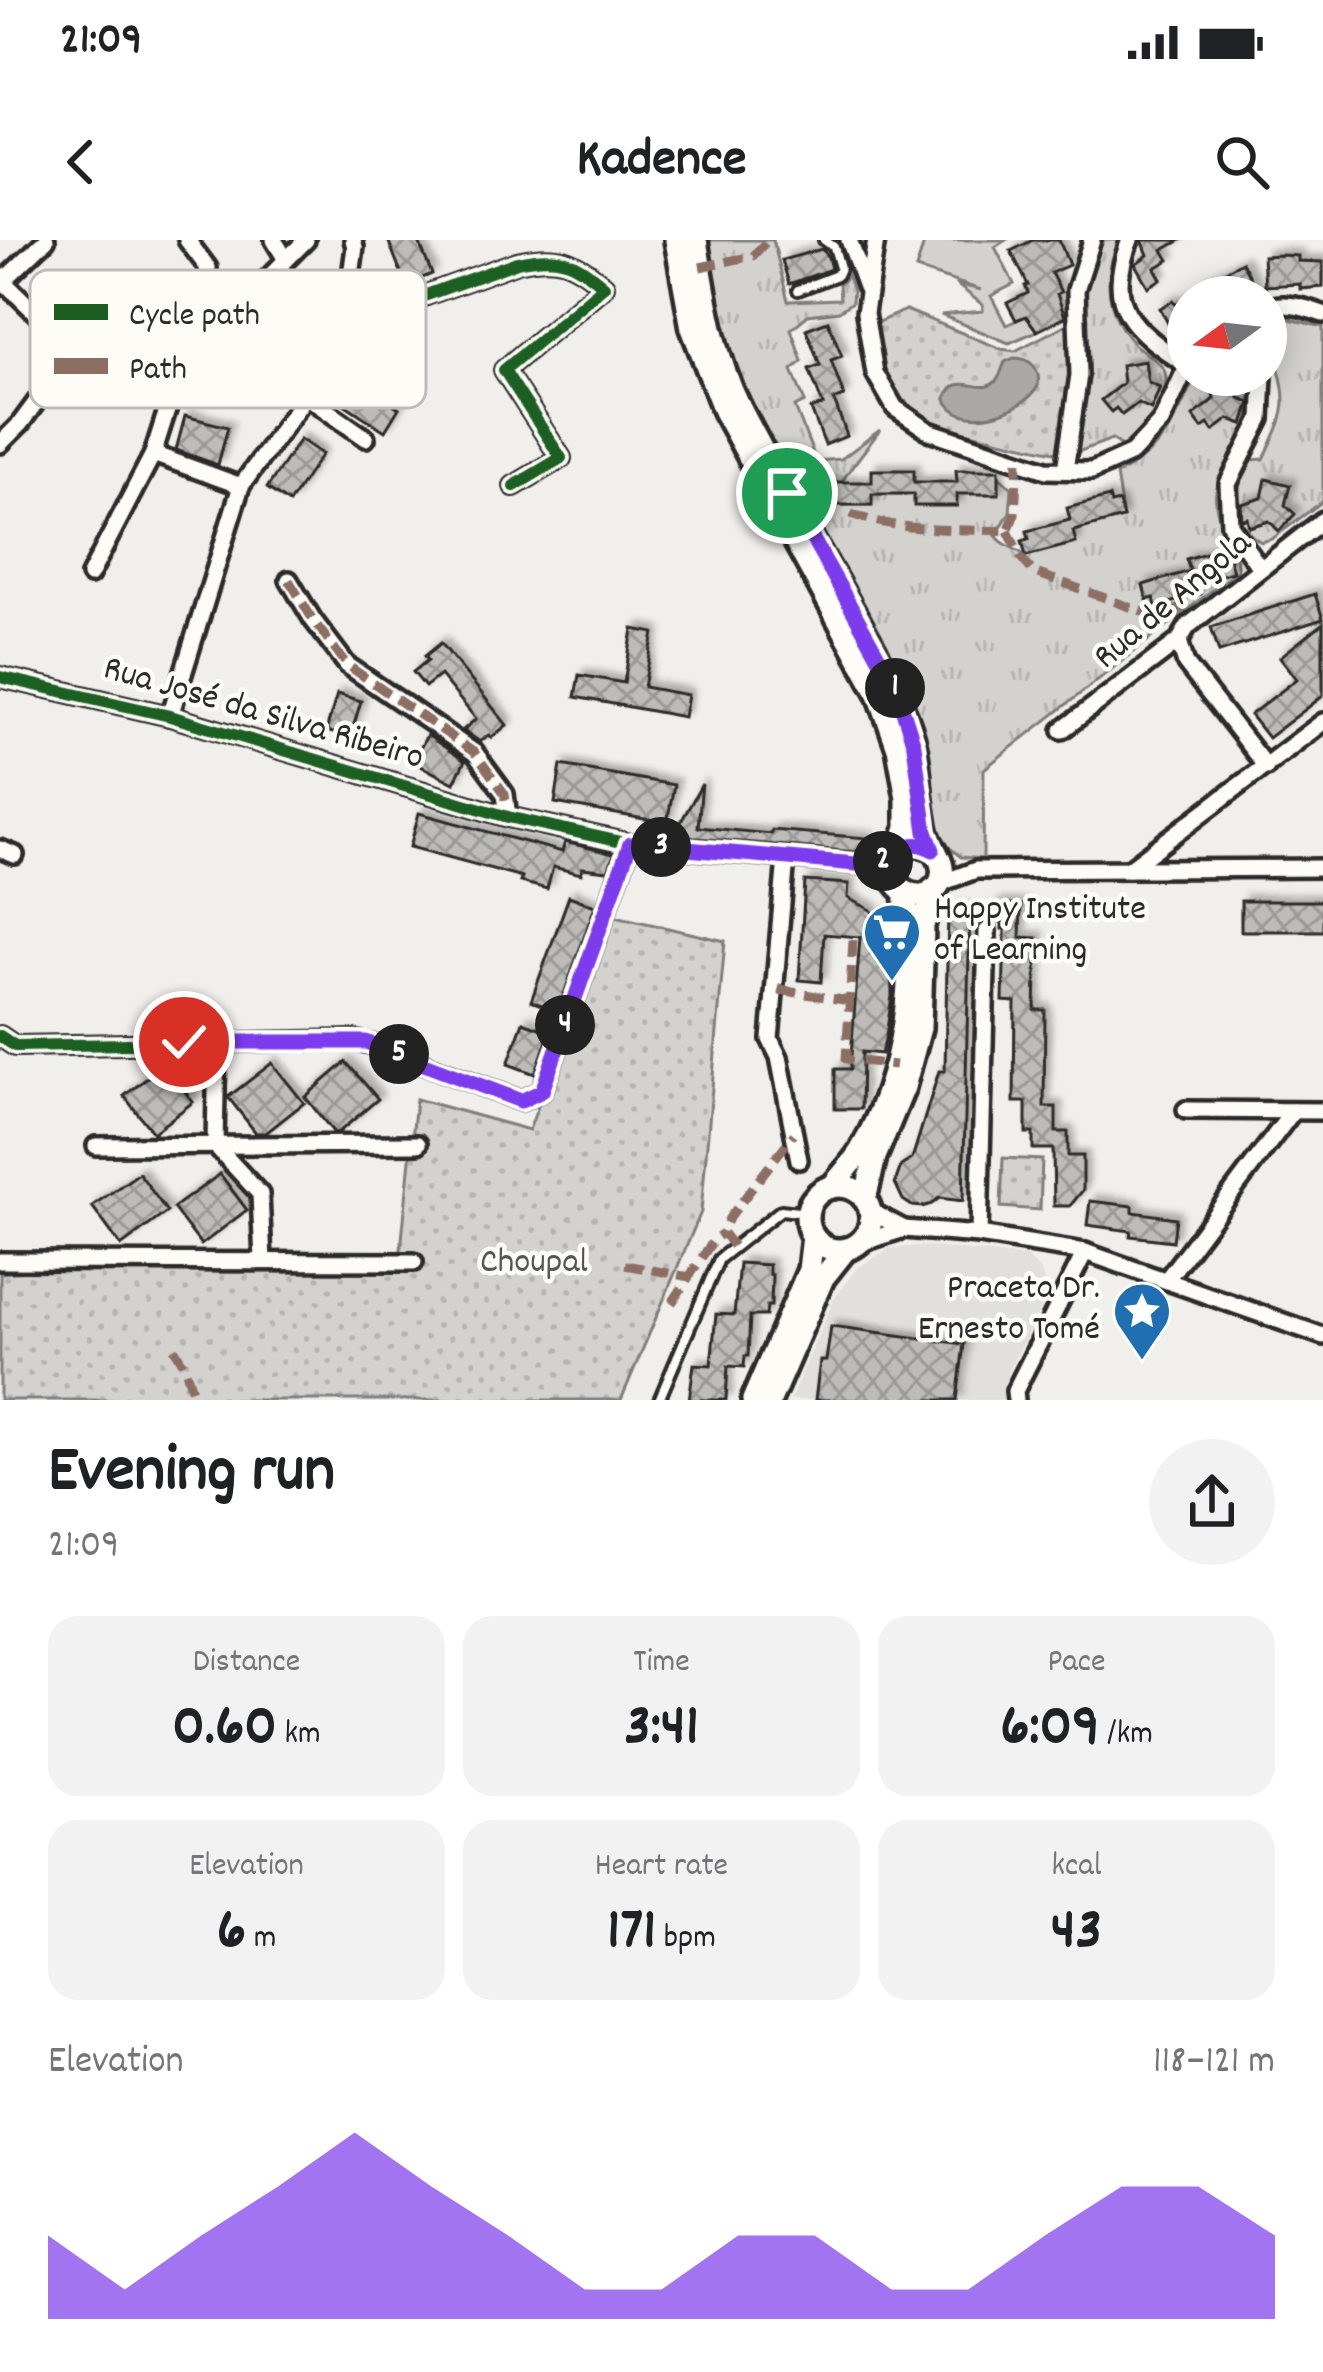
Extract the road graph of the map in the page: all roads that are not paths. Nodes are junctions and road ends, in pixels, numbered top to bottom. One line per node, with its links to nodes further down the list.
1 (46, 240): 17 (street)
2 (187, 240): 14 (street)
3 (274, 240): 13 (street)
4 (306, 240): 13 (street)
5 (352, 240): 16 (street)
6 (676, 240): 52 (main road)
7 (696, 240): 49 (main road)
8 (824, 240): 18 (lane)
9 (849, 240): 19 (street)
10 (876, 240): 19 (street)
11 (1092, 240): 34 (street)
12 (1130, 240): 24 (street)
13 (286, 258): 15 (street)
14 (208, 270)
15 (275, 270)
16 (352, 270)
17 (2, 282): 22 (street)
18 (798, 290)
19 (867, 290): 34 (street)
20 (426, 295): 36 (street)
21 (1287, 306): 23 (street)
22 (30, 308)
23 (1323, 314)
24 (1167, 351)
25 (1173, 396): 34 (street)
26 (1262, 396): 38 (street)
27 (32, 408): 32 (street)
28 (168, 408): 33 (street)
29 (297, 408): 35 (street)
30 (323, 408): 31 (street)
31 (366, 438)
32 (0, 444)
33 (153, 454): 35 (street); 39 (street)
34 (1065, 470)
35 (241, 486): 43 (street)
36 (514, 486)
37 (1323, 520): 38 (street, Rua de Angola)
38 (1260, 568): 41 (street, Rua de Angola)
39 (90, 575)
40 (290, 580): 47 (street)
41 (1179, 641): 45 (street, Rua de Angola); 46 (street)
42 (0, 677): 43 (street, Rua José da Silva Ribeiro)
43 (170, 716): 47 (street, Rua José da Silva Ribeiro)
44 (1323, 722): 46 (street)
45 (1062, 730)
46 (1266, 767): 54 (street)
47 (508, 817): 48 (street, Rua José da Silva Ribeiro)
48 (630, 844): 50 (street, Rua José da Silva Ribeiro); 58 (street)
49 (932, 850): 52 (main road); 53 (street); 55 (main road)
50 (786, 859): 52 (street, Rua José da Silva Ribeiro); 65 (street)
51 (1323, 868): 54 (street)
52 (898, 870): 55 (main road); 66 (main road)
53 (976, 870): 54 (street); 55 (street)
54 (1128, 870)
55 (936, 887): 67 (main road)
56 (987, 931): 70 (street)
57 (0, 1036): 58 (street)
58 (217, 1042): 63 (street)
59 (1186, 1110): 60 (street)
60 (1292, 1111): 61 (street); 77 (street)
61 (1323, 1111)
62 (418, 1144): 63 (street)
63 (215, 1145): 64 (street); 75 (street)
64 (96, 1147)
65 (799, 1160)
66 (832, 1187): 67 (main road); 68 (main road)
67 (867, 1205): 69 (street); 72 (main road)
68 (807, 1213): 71 (main road); 79 (lane)
69 (904, 1229): 70 (street); 72 (street)
70 (979, 1235): 73 (street)
71 (813, 1236): 72 (main road); 80 (main road)
72 (852, 1246): 81 (main road)
73 (1084, 1252): 77 (street); 82 (street)
74 (0, 1261): 75 (street)
75 (263, 1261): 76 (street)
76 (414, 1262)
77 (1167, 1279): 78 (street)
78 (1323, 1336)
79 (659, 1400)
80 (753, 1400)
81 (770, 1400)
82 (1016, 1400)

